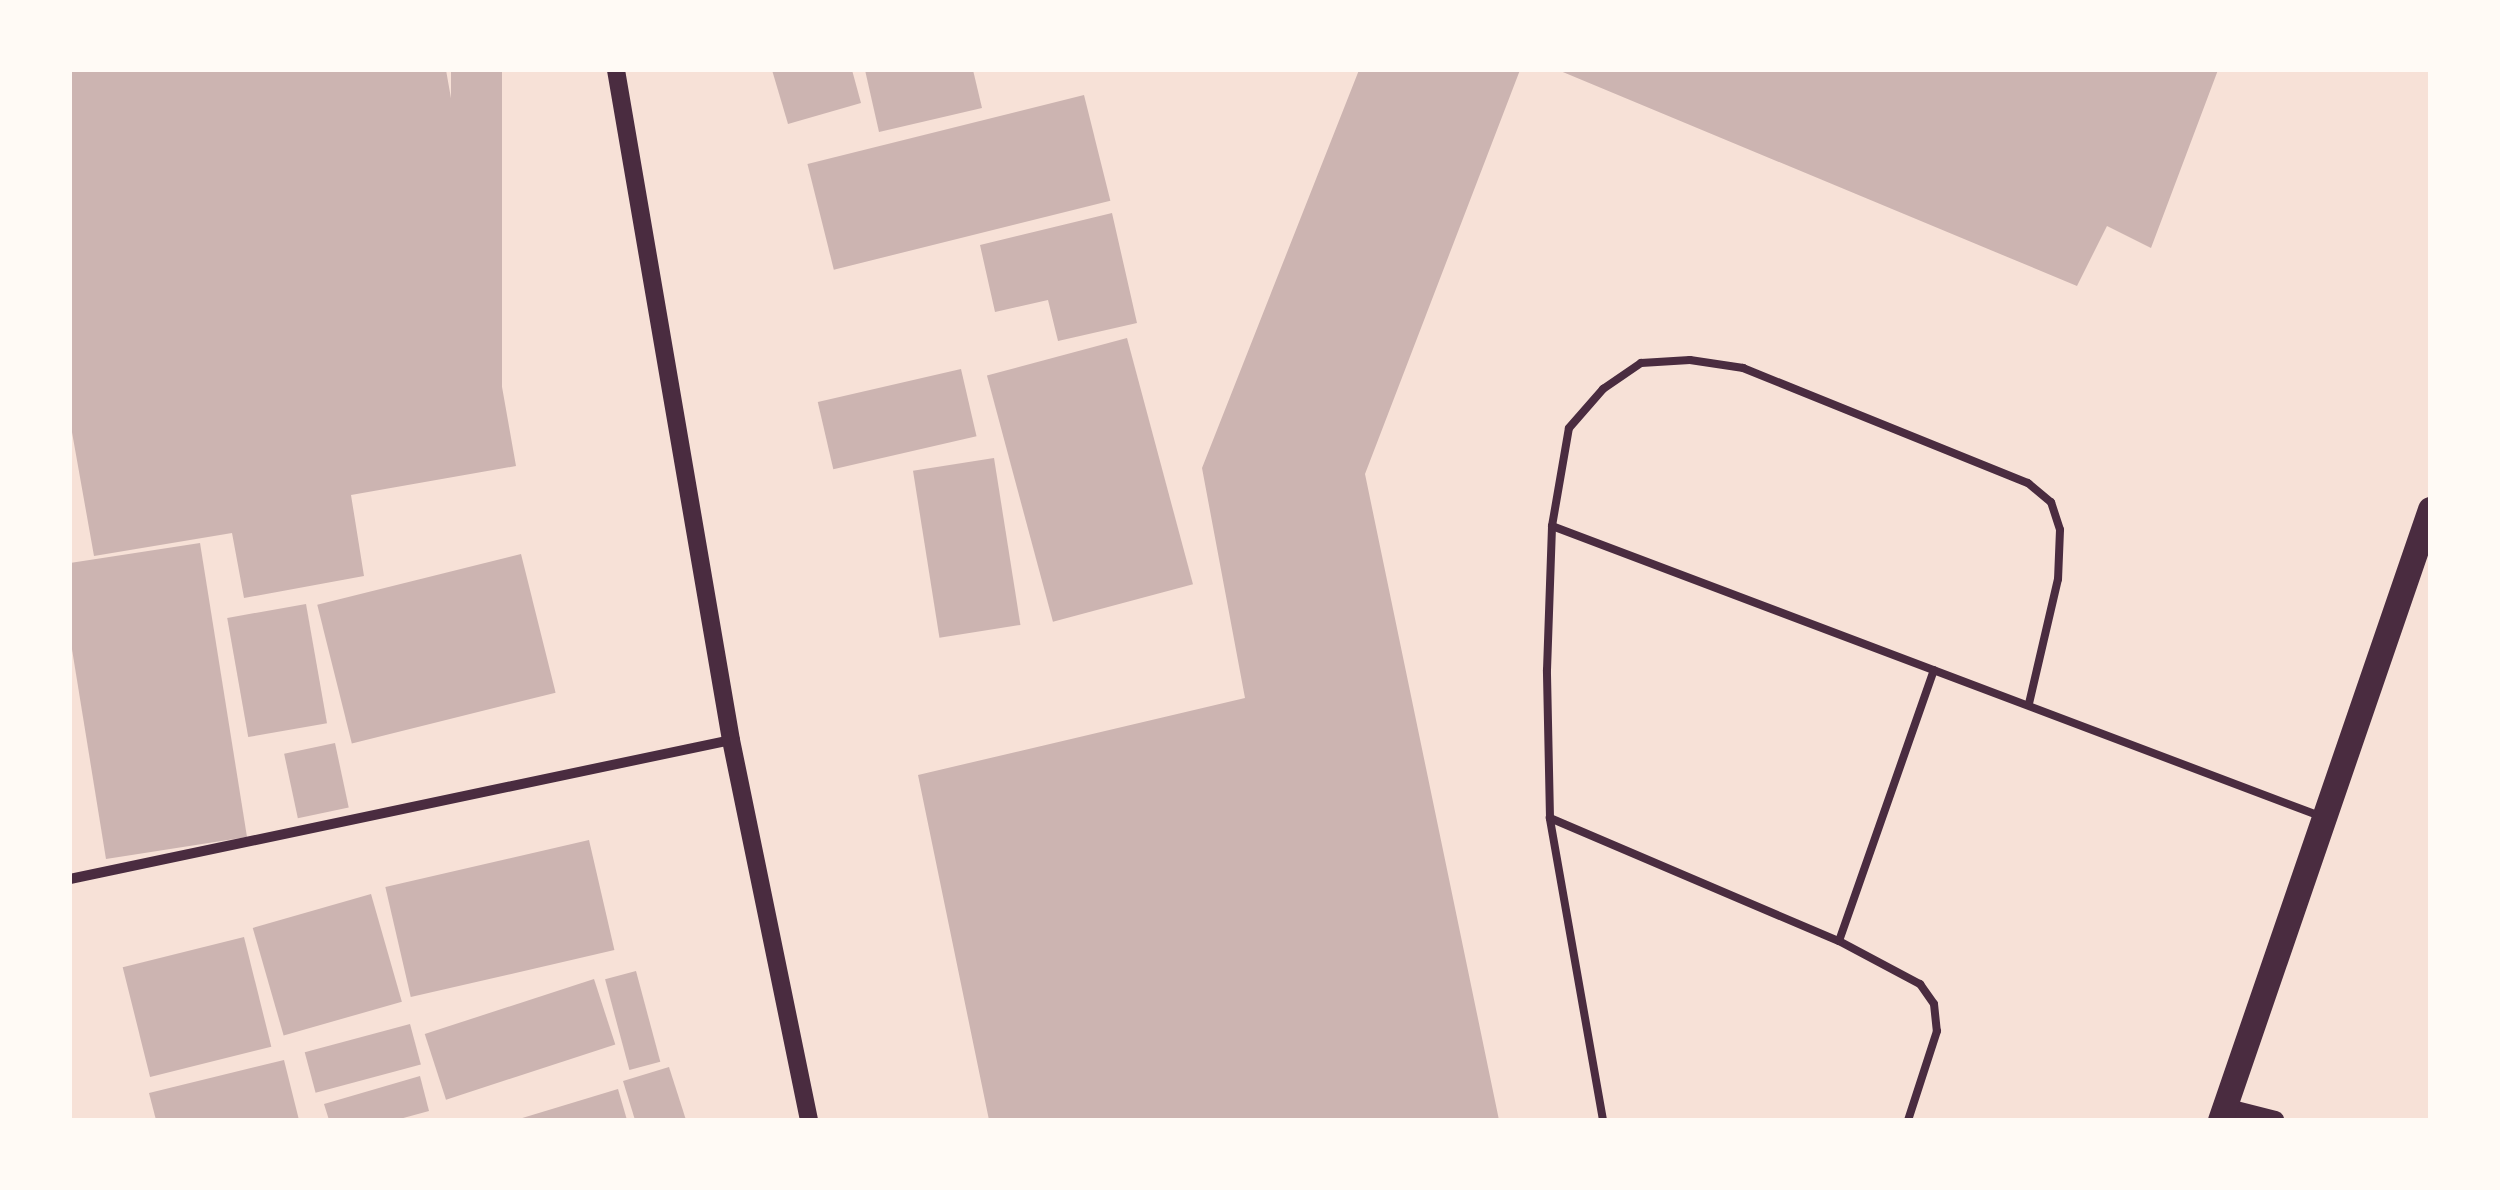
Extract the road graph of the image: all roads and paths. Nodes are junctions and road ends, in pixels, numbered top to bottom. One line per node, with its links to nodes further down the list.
1 (616, 70): 6 (street)
2 (2430, 509): 7 (main road)
3 (1552, 526): 4 (lane); 5 (lane); 8 (lane)
4 (1934, 670): 5 (lane); 10 (lane)
5 (2029, 704): 7 (lane)
6 (731, 740): 9 (street); 12 (street)
7 (2324, 817): 11 (main road)
8 (1550, 818): 10 (lane); 13 (lane)
9 (70, 879)
10 (1839, 941): 14 (lane)
11 (2222, 1114): 15 (street)
12 (809, 1120)
13 (1603, 1120)
14 (1908, 1120)
15 (2275, 1120)

